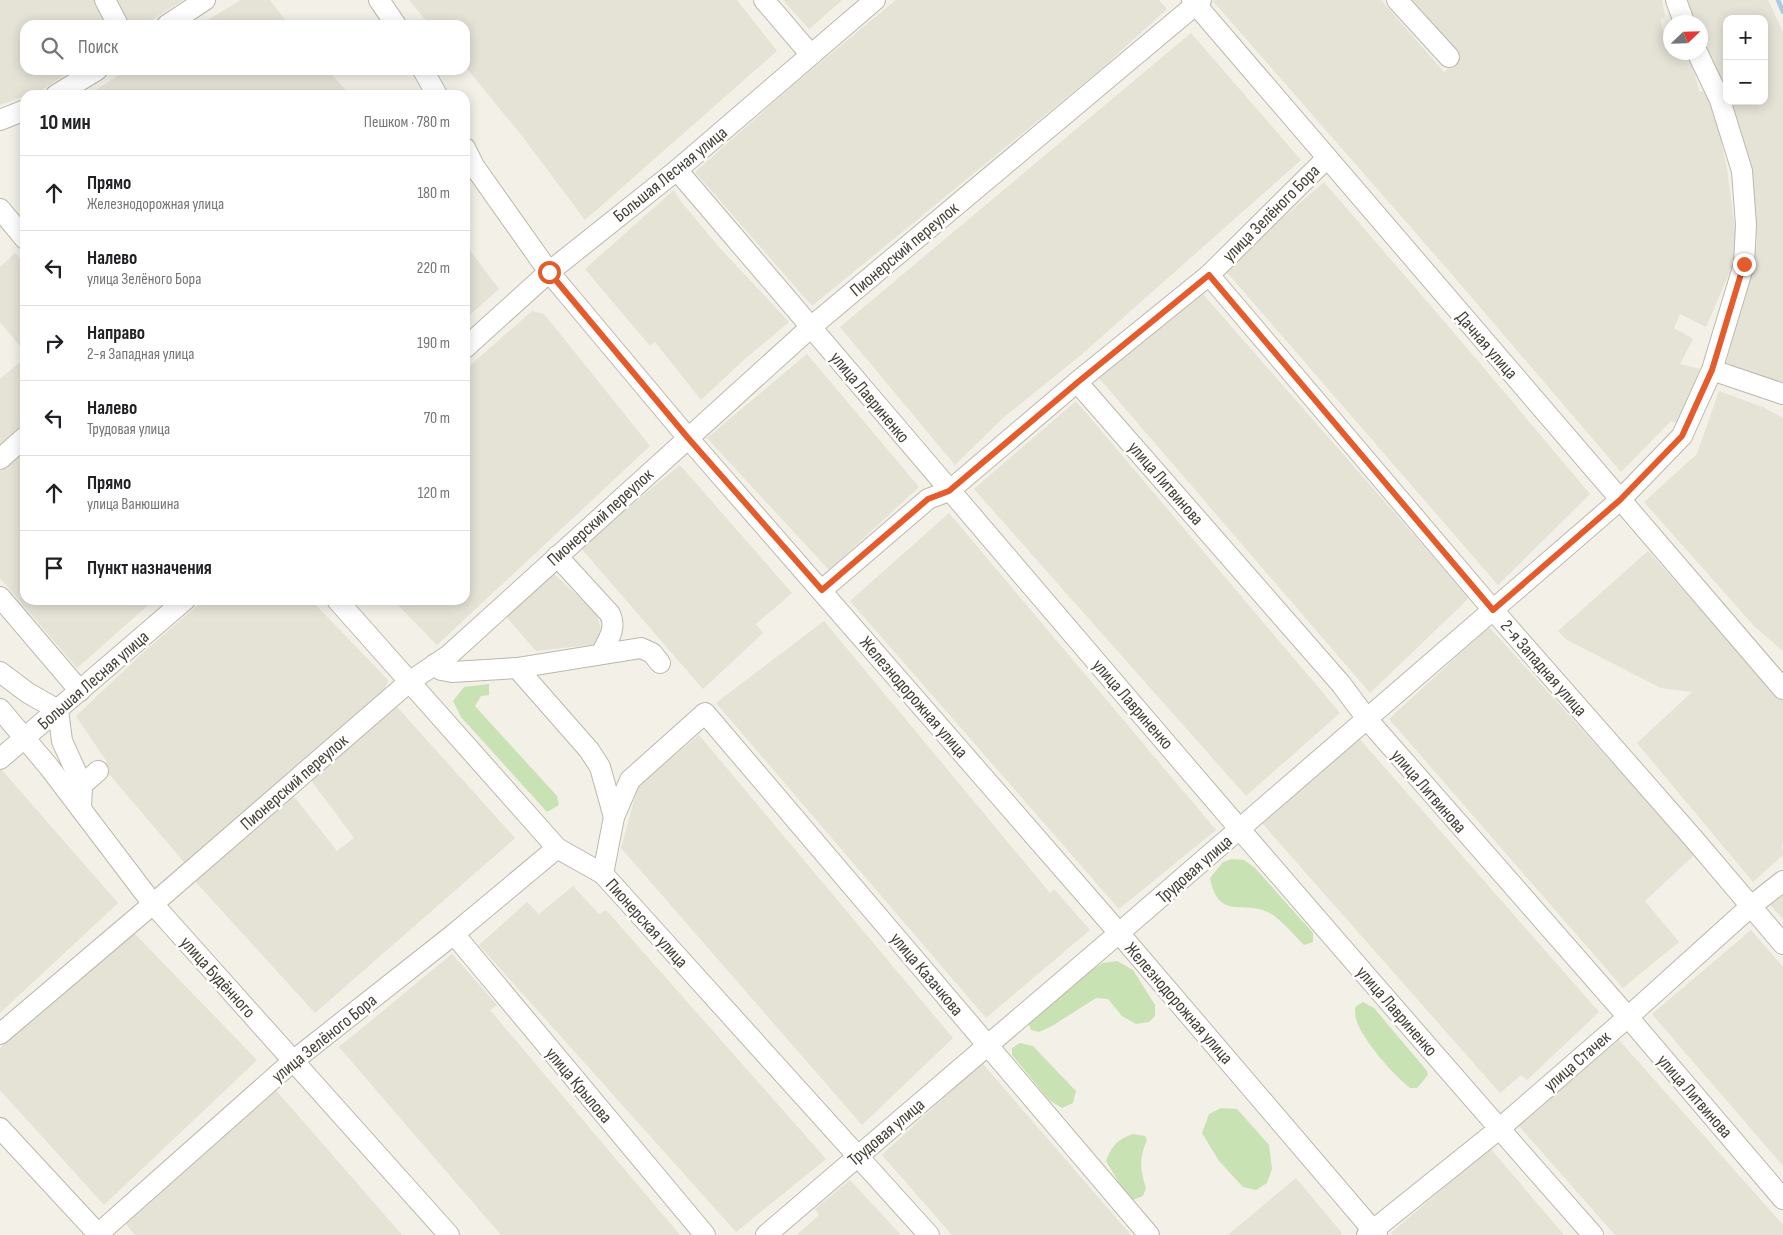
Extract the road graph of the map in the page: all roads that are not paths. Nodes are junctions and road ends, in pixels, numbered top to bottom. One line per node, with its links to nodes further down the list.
1 (105, 0): 10 (street)
2 (205, 0): 11 (street)
3 (379, 0): 12 (street)
4 (764, 0): 13 (street)
5 (875, 0): 13 (street, Большая Лесная улица)
6 (1397, 0): 14 (street)
7 (1676, 0): 9 (street)
8 (1197, 2): 23 (street, Дачная улица); 29 (street, Пионерский переулок)
9 (1681, 15)
10 (115, 20)
11 (175, 20)
12 (393, 20)
13 (811, 55): 24 (street, Большая Лесная улица)
14 (1449, 57)
15 (1701, 60): 31 (street, Трудовая улица)
16 (89, 75): 18 (street)
17 (426, 75): 19 (street)
18 (64, 90)
19 (434, 90)
20 (20, 112): 21 (street)
21 (0, 120)
22 (470, 158): 27 (street, Железнодорожная улица)
23 (1327, 158): 28 (street, улица Зелёного Бора); 38 (street, Дачная улица)
24 (678, 170): 27 (street, Большая Лесная улица); 29 (street, улица Лавриненко)
25 (0, 209): 26 (street)
26 (20, 233)
27 (549, 272): 30 (street, Большая Лесная улица); 34 (street, Железнодорожная улица)
28 (1209, 275): 32 (street, улица Зелёного Бора); 44 (street, 2-я Западная улица)
29 (812, 327): 34 (street, Пионерский переулок); 37 (street, улица Лавриненко)
30 (470, 343)
31 (1712, 370): 33 (street); 38 (street, Трудовая улица)
32 (1078, 382): 37 (street, улица Зелёного Бора); 55 (street, улица Литвинова)
33 (1783, 394)
34 (688, 438): 39 (street, Пионерский переулок); 40 (street, Железнодорожная улица)
35 (20, 441): 36 (street)
36 (0, 459)
37 (949, 491): 40 (street, улица Зелёного Бора); 62 (street, улица Лавриненко)
38 (1620, 500): 44 (street, Трудовая улица); 51 (street, Дачная улица)
39 (557, 556): 45 (street); 47 (street, Пионерский переулок)
40 (822, 590): 68 (street, Железнодорожная улица)
41 (0, 597): 52 (street)
42 (179, 605): 52 (street, Большая Лесная улица)
43 (341, 605): 50 (street, Пионерская улица)
44 (1493, 610): 55 (street, Трудовая улица); 67 (street, 2-я Западная улица)
45 (600, 654): 46 (street); 48 (street)
46 (660, 663)
47 (435, 664): 48 (street); 50 (street, Пионерский переулок)
48 (517, 668): 61 (street)
49 (0, 672): 54 (street)
50 (409, 682): 63 (street, Пионерская улица); 66 (street, Пионерский переулок)
51 (1783, 689)
52 (80, 691): 54 (street, Большая Лесная улица)
53 (0, 709): 56 (street, улица Будённого)
54 (58, 710): 56 (street, Большая Лесная улица); 59 (street)
55 (1366, 719): 62 (street, Трудовая улица); 71 (street, улица Литвинова)
56 (25, 739): 57 (street, Большая Лесная улица); 60 (street, улица Будённого)
57 (0, 759)
58 (98, 770): 59 (street)
59 (82, 786): 60 (street)
60 (81, 808): 66 (street, улица Будённого)
61 (614, 817): 64 (street); 73 (street, улица Казачкова)
62 (1240, 829): 68 (street, Трудовая улица); 76 (street, улица Лавриненко)
63 (557, 848): 64 (street, Пионерская улица); 69 (street, улица Зелёного Бора)
64 (603, 874): 77 (street, Пионерская улица)
65 (1783, 881): 67 (street, улица Стачек)
66 (153, 904): 72 (street, Пионерский переулок); 74 (street, улица Будённого)
67 (1750, 907): 70 (street, 2-я Западная улица); 71 (street, улица Стачек)
68 (1119, 933): 73 (street, Трудовая улица); 79 (street, Железнодорожная улица)
69 (454, 934): 74 (street, улица Зелёного Бора); 82 (street, улица Крылова)
70 (1783, 944)
71 (1628, 1017): 76 (street, улица Стачек); 78 (street, улица Литвинова)
72 (0, 1034)
73 (987, 1045): 77 (street, Трудовая улица); 85 (street, улица Казачкова)
74 (293, 1061): 80 (street, улица Зелёного Бора); 81 (street, улица Будённого)
75 (0, 1128): 80 (street)
76 (1499, 1129): 79 (street, улица Стачек); 86 (street, улица Лавриненко)
77 (858, 1155): 83 (street, Трудовая улица); 84 (street, Пионерская улица)
78 (1783, 1199)
79 (1372, 1233)
80 (98, 1234)
81 (449, 1235)
82 (704, 1235)
83 (766, 1235)
84 (930, 1235)
85 (1149, 1235)
86 (1593, 1235)

